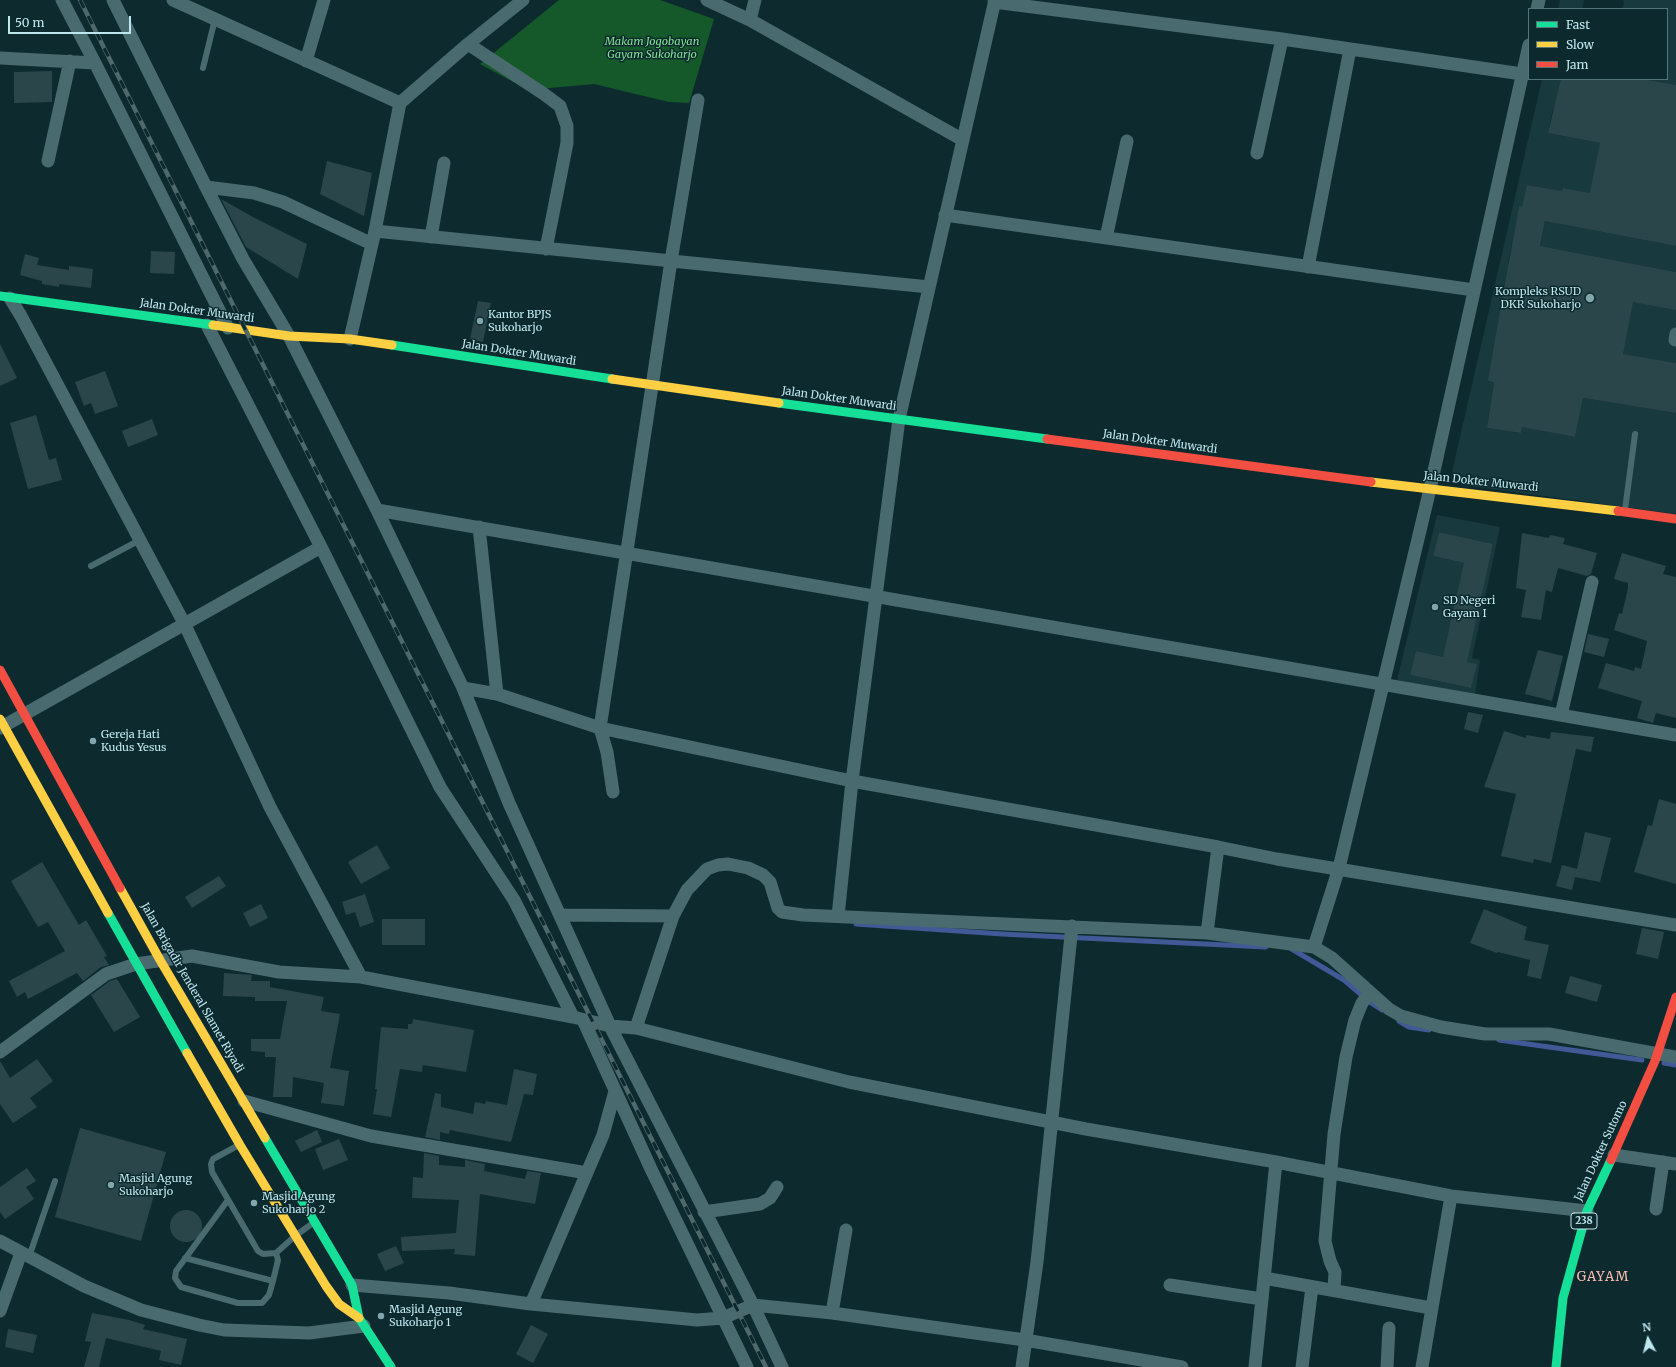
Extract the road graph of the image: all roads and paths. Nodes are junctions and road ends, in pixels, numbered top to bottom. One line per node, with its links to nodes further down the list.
1 (62, 0): 18 (street)
2 (113, 0): 28 (street)
3 (173, 0): 9 (street)
4 (324, 0): 17 (street)
5 (523, 0): 12 (street)
6 (707, 0): 10 (street)
7 (755, 0): 10 (street)
8 (995, 1): 11 (street); 23 (street)
9 (215, 19): 17 (street); 19 (lane)
10 (750, 20): 23 (street)
11 (1282, 39): 13 (street); 25 (street)
12 (468, 44): 22 (street); 34 (street)
13 (1350, 49): 20 (street); 36 (street)
14 (1528, 49): 20 (street)
15 (0, 58): 16 (street)
16 (70, 61): 18 (street); 26 (street)
17 (306, 61): 22 (street)
18 (95, 63): 41 (street)
19 (203, 68)
20 (1522, 74): 38 (street)
21 (698, 100): 35 (street)
22 (400, 103): 30 (street)
23 (963, 140): 29 (street)
24 (1127, 141): 32 (street)
25 (1257, 153)
26 (48, 161)
27 (444, 163): 31 (street)
28 (206, 187): 33 (street); 42 (street)
29 (945, 215): 32 (street); 37 (street)
30 (375, 231): 31 (street); 33 (street)
31 (431, 237): 34 (street)
32 (1106, 238): 36 (street)
33 (372, 244): 43 (street)
34 (546, 249): 35 (street)
35 (671, 261): 37 (street); 44 (street)
36 (1308, 267): 38 (street)
37 (929, 287): 45 (street)
38 (1474, 290): 47 (street)
39 (5, 297): 40 (main road, Jalan Dokter Muwardi); 52 (street)
40 (207, 325): 41 (main road, Jalan Dokter Muwardi); 53 (street)
41 (228, 328): 42 (main road, Jalan Dokter Muwardi)
42 (288, 336): 43 (main road, Jalan Dokter Muwardi); 48 (street)
43 (350, 339): 44 (main road, Jalan Dokter Muwardi)
44 (652, 385): 45 (main road, Jalan Dokter Muwardi); 54 (street)
45 (899, 419): 47 (main road, Jalan Dokter Muwardi); 57 (street)
46 (1635, 434): 49 (lane)
47 (1430, 489): 49 (main road, Jalan Dokter Muwardi); 60 (street)
48 (377, 510): 51 (street); 61 (street)
49 (1625, 511): 50 (main road, Jalan Dokter Muwardi)
50 (1676, 519)
51 (479, 527): 54 (street); 62 (street)
52 (140, 540): 55 (lane); 58 (street)
53 (321, 547): 58 (street); 85 (street)
54 (627, 553): 57 (street); 66 (street)
55 (92, 566)
56 (1592, 582): 64 (street)
57 (876, 596): 60 (street); 68 (street)
58 (184, 625): 63 (street); 82 (street)
59 (0, 670): 63 (main road, Jalan Brigadir Jenderal Slamet Riyadi)
60 (1383, 684): 64 (street); 72 (street)
61 (463, 688): 62 (street); 73 (street)
62 (497, 694): 66 (street)
63 (24, 713): 65 (street); 70 (main road, Jalan Brigadir Jenderal Slamet Riyadi)
64 (1561, 715): 67 (street)
65 (1, 724): 70 (main road, Jalan Brigadir Jenderal Slamet Riyadi)
66 (600, 728): 68 (street); 69 (street)
67 (1676, 735)
68 (852, 781): 71 (street); 75 (street)
69 (613, 792)
70 (65, 813): 80 (main road, Jalan Brigadir Jenderal Slamet Riyadi); 81 (main road, Jalan Brigadir Jenderal Slamet Riyadi)
71 (1218, 847): 72 (street); 78 (street)
72 (1339, 868): 76 (street); 79 (street)
73 (561, 915): 74 (street); 86 (street)
74 (673, 916): 75 (street); 87 (street)
75 (838, 916): 77 (street)
76 (1676, 925)
77 (1072, 928): 78 (street); 93 (street)
78 (1207, 933): 79 (street)
79 (1314, 946): 83 (street)
80 (160, 960): 81 (street); 82 (street); 92 (main road, Jalan Brigadir Jenderal Slamet Riyadi)
81 (136, 964): 88 (street); 94 (main road, Jalan Brigadir Jenderal Slamet Riyadi)
82 (361, 977): 85 (street)
83 (1366, 997): 89 (street); 99 (street)
84 (1676, 997): 89 (main road, Jalan Dokter Sutomo / 238)
85 (578, 1018): 86 (street); 91 (street)
86 (610, 1026): 87 (street); 106 (street)
87 (636, 1028): 93 (street)
88 (0, 1052)
89 (1657, 1054): 90 (street); 95 (main road, Jalan Dokter Sutomo / 238)
90 (1676, 1057)
91 (615, 1091): 98 (street); 126 (street)
92 (244, 1101): 98 (street); 107 (main road, Jalan Brigadir Jenderal Slamet Riyadi)
93 (1052, 1122): 96 (street); 129 (street)
94 (240, 1145): 103 (lane); 109 (main road, Jalan Brigadir Jenderal Slamet Riyadi)
95 (1614, 1155): 97 (street); 105 (main road, Jalan Dokter Sutomo / 238)
96 (1276, 1162): 99 (street); 114 (street)
97 (1670, 1163): 104 (street)
98 (587, 1173): 121 (street)
99 (1330, 1173): 102 (street); 119 (street)
100 (55, 1181): 112 (lane)
101 (777, 1187): 106 (street)
102 (1451, 1196): 105 (street); 123 (street)
103 (228, 1200): 111 (lane); 113 (lane)
104 (1656, 1209)
105 (1587, 1210): 139 (main road, Jalan Dokter Sutomo / 238)
106 (704, 1212): 122 (street)
107 (314, 1222): 109 (lane); 116 (main road, Jalan Brigadir Jenderal Slamet Riyadi)
108 (846, 1230): 125 (street)
109 (295, 1236): 111 (lane); 127 (main road, Jalan Brigadir Jenderal Slamet Riyadi)
110 (0, 1241): 112 (street)
111 (276, 1253): 115 (lane)
112 (25, 1255): 124 (street); 127 (street)
113 (185, 1258): 115 (lane); 115 (lane)
114 (1264, 1278): 118 (street); 120 (street)
115 (273, 1281)
116 (352, 1285): 121 (street); 127 (main road, Jalan Brigadir Jenderal Slamet Riyadi)
117 (1170, 1285): 120 (street)
118 (1312, 1287): 119 (street); 136 (street)
119 (1334, 1290): 123 (street)
120 (1262, 1299): 135 (street)
121 (531, 1304): 126 (street)
122 (753, 1306): 125 (street); 126 (street); 132 (street)
123 (1431, 1308): 138 (street)
124 (0, 1311)
125 (832, 1313): 129 (street)
126 (723, 1318): 131 (street)
127 (362, 1322): 130 (main road, Jalan Brigadir Jenderal Slamet Riyadi)
128 (1389, 1328): 137 (street)
129 (1025, 1340): 133 (street); 134 (street)
130 (391, 1367)
131 (747, 1367)
132 (782, 1367)
133 (1022, 1367)
134 (1182, 1367)
135 (1255, 1367)
136 (1302, 1367)
137 (1386, 1367)
138 (1422, 1367)
139 (1556, 1367)

